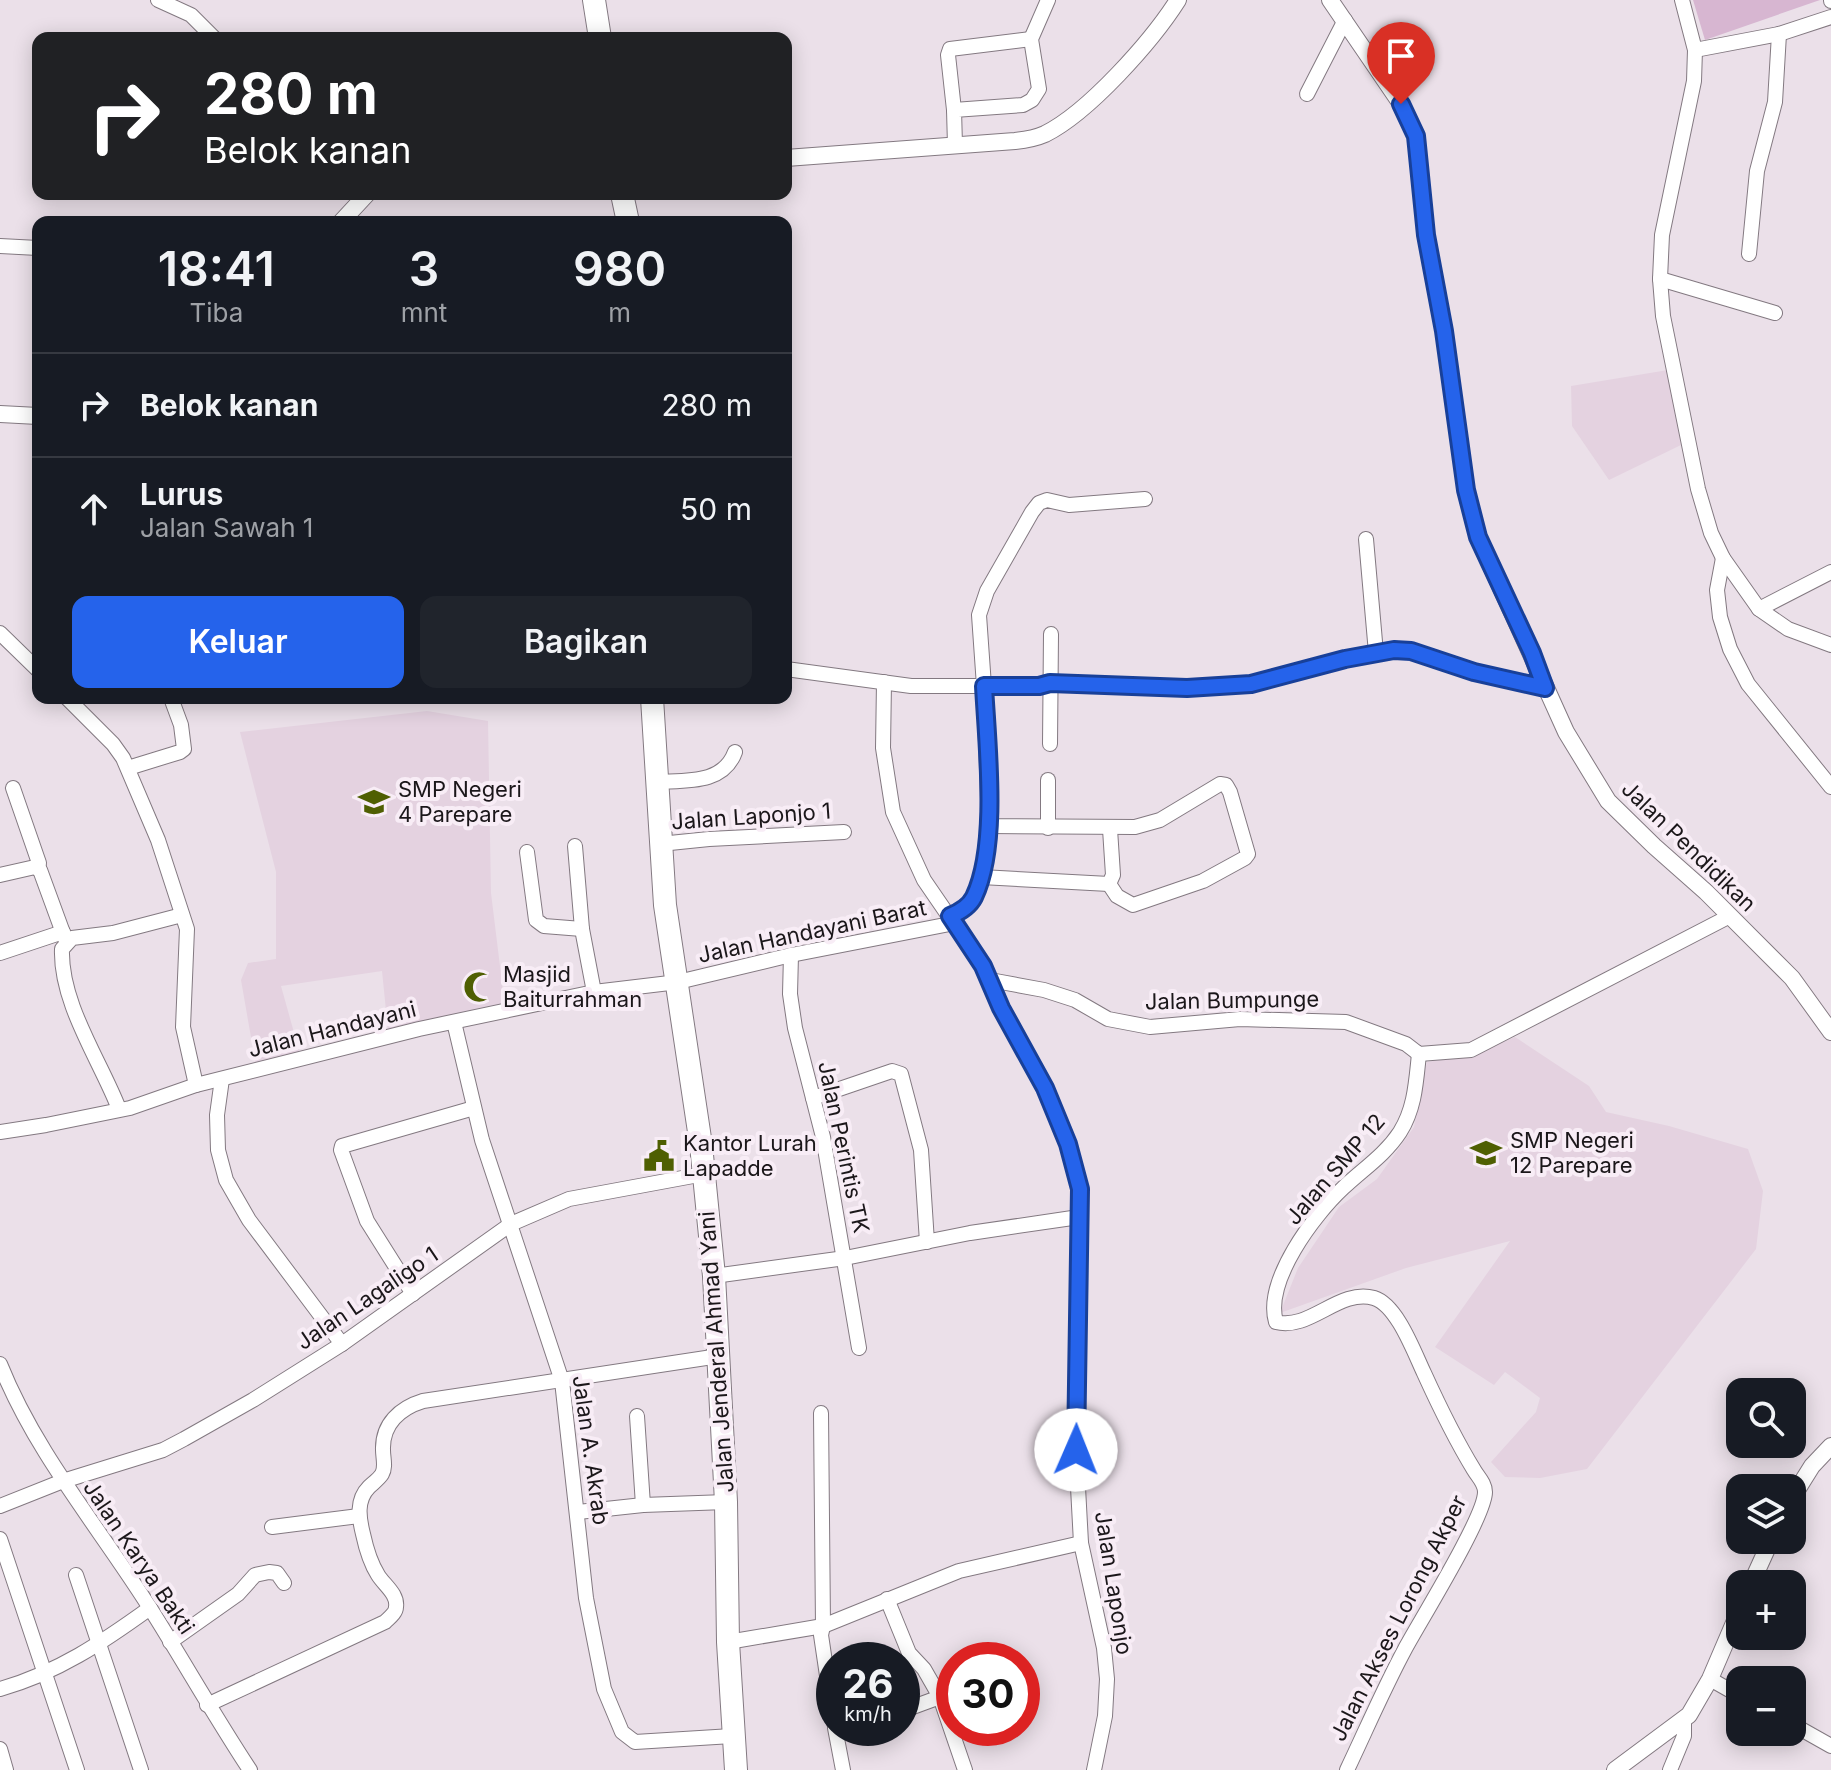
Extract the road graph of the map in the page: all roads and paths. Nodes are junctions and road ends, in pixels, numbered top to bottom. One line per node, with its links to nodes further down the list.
1 (158, 0): 9 (street)
2 (594, 0): 10 (highway)
3 (1048, 0): 12 (street)
4 (1178, 0): 16 (street)
5 (1330, 0): 8 (street, Jalan Pendidikan)
6 (1682, 0): 13 (street)
7 (1831, 17): 11 (street)
8 (1345, 20): 14 (street); 41 (street, Jalan Pendidikan)
9 (208, 32)
10 (599, 32)
11 (1779, 34): 13 (street); 22 (street)
12 (1031, 39): 15 (street); 15 (street)
13 (1695, 50): 23 (street)
14 (1307, 94)
15 (954, 110): 16 (street)
16 (955, 145): 17 (street)
17 (792, 158)
18 (361, 200): 19 (street)
19 (347, 216)
20 (0, 246): 21 (street)
21 (32, 248)
22 (1749, 254)
23 (1660, 279): 24 (street); 29 (street)
24 (1775, 313)
25 (0, 414): 26 (street)
26 (32, 416)
27 (1145, 499): 40 (street)
28 (1366, 539): 35 (street)
29 (1723, 558): 31 (street); 50 (street)
30 (1831, 572): 31 (street)
31 (1759, 609): 34 (street)
32 (0, 633): 36 (street)
33 (1051, 634): 39 (street)
34 (1831, 645)
35 (1376, 653): 39 (street); 41 (street)
36 (32, 664)
37 (792, 670): 38 (street)
38 (884, 682): 40 (street); 65 (street, Jalan Laponjo)
39 (1050, 683): 40 (street); 45 (street)
40 (984, 686): 52 (street)
41 (1545, 688): 64 (street, Jalan Pendidikan)
42 (73, 704): 47 (street)
43 (173, 704): 47 (street)
44 (652, 704): 49 (highway, Jalan Jenderal Ahmad Yani)
45 (1050, 744)
46 (735, 752): 49 (street)
47 (128, 768): 63 (street)
48 (1048, 780): 53 (street)
49 (655, 782): 56 (highway, Jalan Jenderal Ahmad Yani)
50 (1831, 787)
51 (13, 788): 59 (street)
52 (989, 826): 53 (street); 61 (street)
53 (1048, 828): 54 (street)
54 (1110, 829): 62 (street); 62 (street)
55 (844, 832): 56 (street, Jalan Laponjo 1)
56 (660, 844): 71 (highway, Jalan Jenderal Ahmad Yani)
57 (575, 846): 66 (street)
58 (527, 852): 66 (street)
59 (38, 869): 60 (street); 67 (street)
60 (0, 875)
61 (981, 877): 62 (street); 65 (street)
62 (1109, 884)
63 (182, 915): 67 (street); 77 (street)
64 (1730, 916): 74 (street, Jalan Pendidikan); 75 (street)
65 (953, 920): 69 (street, Jalan Handayani Barat); 70 (street, Jalan Laponjo)
66 (582, 929): 72 (street)
67 (67, 937): 68 (street); 80 (street)
68 (0, 953)
69 (791, 955): 71 (street, Jalan Handayani Barat); 78 (street, Jalan Perintis TK)
70 (990, 980): 75 (street, Jalan Bumpunge); 83 (street, Jalan Laponjo)
71 (678, 982): 72 (street, Jalan Handayani); 82 (highway, Jalan Jenderal Ahmad Yani)
72 (594, 992): 73 (street, Jalan Handayani)
73 (454, 1022): 76 (street, Jalan Handayani); 79 (street, Jalan A. Akrab)
74 (1831, 1032)
75 (1419, 1054): 100 (street, Jalan SMP 12)
76 (222, 1079): 77 (street, Jalan Handayani); 89 (street)
77 (196, 1085): 80 (street, Jalan Handayani)
78 (813, 1098): 85 (street); 86 (street, Jalan Perintis TK)
79 (474, 1108): 84 (street, Jalan A. Akrab); 88 (street)
80 (119, 1109): 81 (street, Jalan Handayani)
81 (0, 1132)
82 (704, 1174): 84 (street, Jalan Lagaligo 1); 87 (highway, Jalan Jenderal Ahmad Yani)
83 (1079, 1217): 85 (street); 108 (street, Jalan Laponjo)
84 (511, 1224): 88 (street, Jalan Lagaligo 1); 93 (street, Jalan A. Akrab)
85 (927, 1242): 86 (street)
86 (845, 1258): 87 (street); 90 (street, Jalan Perintis TK)
87 (714, 1276): 91 (highway, Jalan Jenderal Ahmad Yani)
88 (413, 1294): 89 (street, Jalan Lagaligo 1)
89 (342, 1344): 99 (street, Jalan Lagaligo 1)
90 (859, 1348)
91 (719, 1356): 93 (street); 101 (highway, Jalan Jenderal Ahmad Yani)
92 (0, 1364): 94 (street, Jalan Karya Bakti)
93 (562, 1381): 104 (street, Jalan A. Akrab); 105 (street)
94 (4, 1388): 99 (street, Jalan Karya Bakti)
95 (821, 1413): 113 (street)
96 (637, 1416): 102 (street)
97 (1831, 1446): 98 (street)
98 (1806, 1476)
99 (63, 1481): 103 (street, Jalan Lagaligo 1); 112 (street, Jalan Karya Bakti)
100 (1484, 1485): 140 (street, Jalan Akses Lorong Akper)
101 (726, 1502): 102 (street); 115 (highway, Jalan Jenderal Ahmad Yani)
102 (643, 1505): 104 (street)
103 (0, 1506)
104 (578, 1512): 127 (street, Jalan A. Akrab)
105 (359, 1516): 106 (street); 124 (street)
106 (272, 1527)
107 (0, 1539): 119 (street)
108 (1081, 1543): 111 (street); 139 (street, Jalan Laponjo)
109 (76, 1575): 118 (street)
110 (284, 1583): 114 (street)
111 (887, 1599): 113 (street); 123 (street)
112 (150, 1608): 114 (street, Jalan Karya Bakti); 118 (street)
113 (823, 1626): 115 (street); 116 (street)
114 (170, 1642): 124 (street, Jalan Karya Bakti)
115 (728, 1642): 127 (highway, Jalan Jenderal Ahmad Yani)
116 (822, 1642)
117 (1726, 1642): 120 (street)
118 (101, 1644): 119 (street); 134 (street)
119 (46, 1674): 122 (street); 133 (street)
120 (1710, 1679): 121 (street); 125 (street)
121 (1726, 1688)
122 (0, 1689)
123 (936, 1690)
124 (207, 1705): 135 (street, Jalan Karya Bakti)
125 (1684, 1720): 141 (street); 142 (street)
126 (1806, 1732): 130 (street)
127 (732, 1736): 136 (highway, Jalan Jenderal Ahmad Yani)
128 (838, 1746): 137 (street)
129 (957, 1746): 138 (street)
130 (1831, 1746)
131 (0, 1749): 132 (street)
132 (6, 1770)
133 (77, 1770)
134 (141, 1770)
135 (250, 1770)
136 (736, 1770)
137 (843, 1770)
138 (965, 1770)
139 (1094, 1770)
140 (1347, 1770)
141 (1615, 1770)
142 (1670, 1770)

